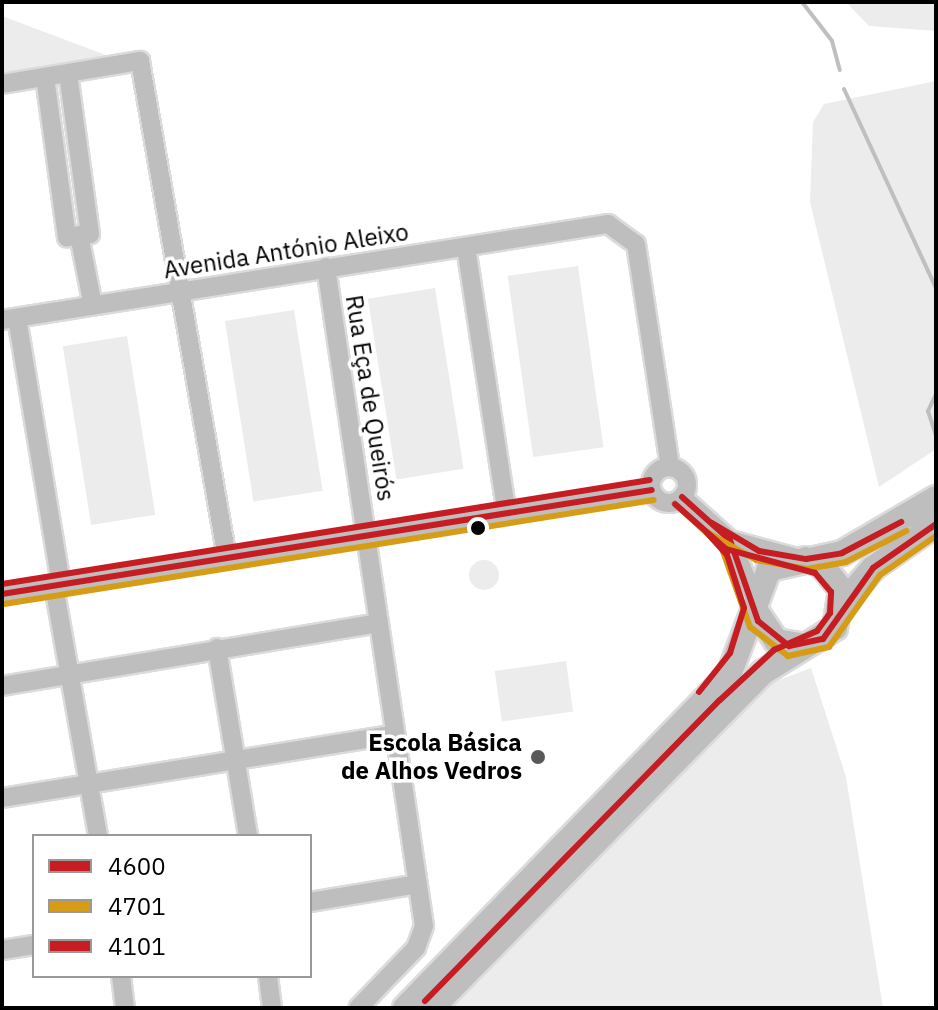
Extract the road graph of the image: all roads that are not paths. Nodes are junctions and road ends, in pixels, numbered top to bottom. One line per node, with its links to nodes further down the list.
1 (68, 73): 2 (street); 4 (street); 7 (street)
2 (45, 77): 3 (street); 4 (street)
3 (2, 84)
4 (79, 235): 8 (street)
5 (466, 247): 6 (street, Avenida António Aleixo); 10 (street, Avenida António Aleixo); 14 (street)
6 (326, 267): 7 (street, Avenida António Aleixo); 16 (street, Rua Eça de Queirós)
7 (179, 292): 8 (street, Avenida António Aleixo); 18 (street)
8 (93, 306): 9 (street, Avenida António Aleixo)
9 (9, 319): 20 (street)
10 (670, 467): 11 (street); 12 (street)
11 (652, 490): 12 (street); 14 (street)
12 (682, 497): 17 (street)
13 (936, 498): 19 (main road)
14 (507, 514): 16 (street)
15 (936, 524): 23 (main road)
16 (366, 536): 18 (street); 24 (street, Rua Eça de Queirós)
17 (730, 540): 19 (street); 22 (street)
18 (227, 558): 20 (street)
19 (801, 558): 22 (main road); 23 (main road)
20 (58, 585): 21 (street); 27 (street)
21 (2, 594)
22 (754, 602): 25 (main road); 44 (main road)
23 (842, 604): 25 (main road)
24 (377, 623): 26 (street); 29 (street, Rua Eça de Queirós)
25 (803, 646): 45 (main road)
26 (217, 648): 27 (street); 30 (street)
27 (71, 674): 28 (street); 31 (street)
28 (2, 686)
29 (395, 734): 30 (street); 35 (street, Rua Eça de Queirós)
30 (235, 759): 31 (street); 34 (street)
31 (90, 784): 32 (street); 33 (street)
32 (2, 798)
33 (98, 834)
34 (248, 834)
35 (418, 884): 36 (street); 43 (street, Rua Eça de Queirós)
36 (312, 902)
37 (32, 945): 38 (street)
38 (2, 950)
39 (121, 978): 41 (street)
40 (268, 978): 42 (street)
41 (125, 1008)
42 (272, 1008)
43 (358, 1008)
44 (405, 1008)
45 (432, 1008)

